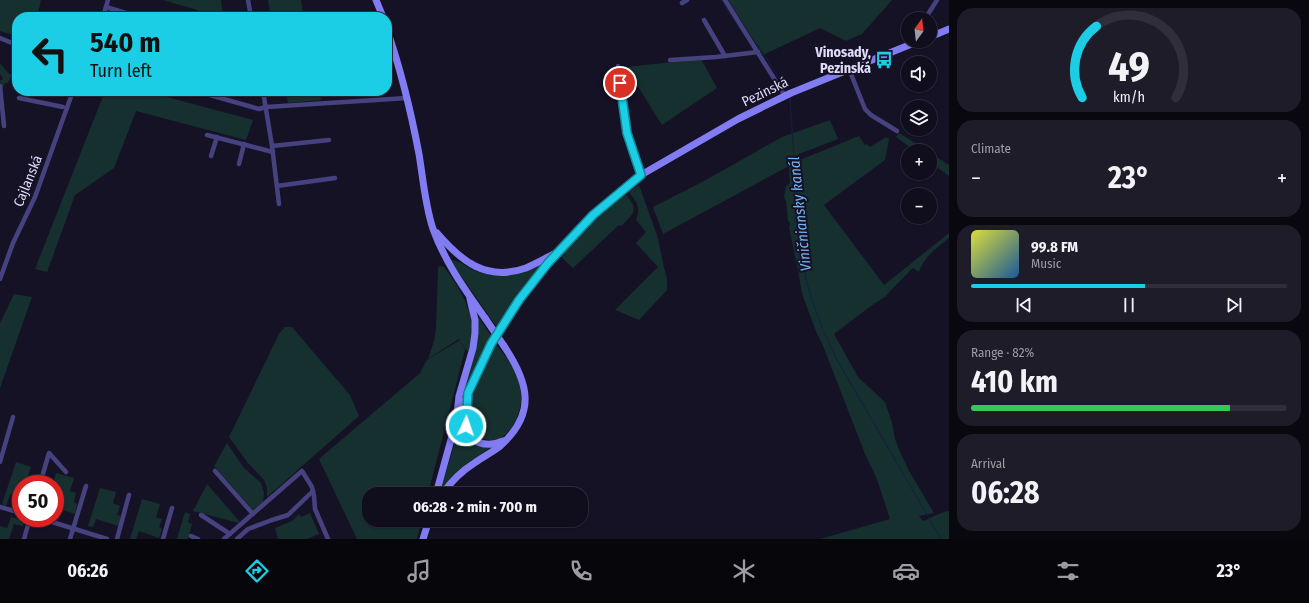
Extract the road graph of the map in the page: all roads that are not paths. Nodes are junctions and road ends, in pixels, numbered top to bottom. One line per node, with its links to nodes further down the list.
1 (108, 0): 8 (street)
2 (248, 0): 11 (street)
3 (376, 0): 12 (main road)
4 (687, 0): 7 (street)
5 (725, 0): 21 (street)
6 (937, 0): 13 (street)
7 (682, 3)
8 (106, 8): 9 (street); 10 (street)
9 (105, 12)
10 (121, 12)
11 (250, 12)
12 (381, 12)
13 (929, 12)
14 (704, 20): 22 (street)
15 (949, 29): 16 (main road)
16 (937, 34)
17 (0, 38): 18 (street)
18 (12, 43)
19 (901, 45): 25 (main road, Pezinská)
20 (392, 47): 32 (main road)
21 (758, 52): 22 (street); 27 (street)
22 (725, 56): 23 (street)
23 (670, 60)
24 (618, 66): 45 (street)
25 (849, 69): 27 (main road, Pezinská); 36 (street)
26 (0, 86): 35 (street)
27 (788, 94): 45 (main road, Pezinská)
28 (71, 96): 51 (street, Cajlanská)
29 (214, 96): 34 (street)
30 (264, 96): 34 (street)
31 (19, 98): 33 (street)
32 (407, 98): 34 (street); 49 (main road)
33 (63, 107)
34 (266, 107): 41 (street)
35 (4, 126)
36 (896, 131)
37 (207, 135): 38 (street)
38 (217, 137): 40 (street); 43 (street)
39 (329, 140): 41 (street)
40 (244, 144): 42 (street); 44 (street)
41 (272, 146): 42 (street)
42 (273, 152): 47 (street)
43 (211, 156)
44 (239, 164)
45 (641, 175): 50 (main road, Pezinská)
46 (335, 178): 47 (street)
47 (277, 186): 48 (street)
48 (279, 204)
49 (433, 228): 50 (main road); 52 (main road)
50 (559, 252): 53 (main road, Pezinská)
51 (0, 279)
52 (469, 295): 55 (main road); 56 (main road, bridge)
53 (468, 393): 55 (main road, Pezinská); 56 (main road)
54 (13, 417): 57 (street)
55 (455, 425): 62 (main road)
56 (508, 437): 63 (main road)
57 (0, 462)
58 (215, 471): 69 (street)
59 (66, 472): 60 (street)
60 (43, 475)
61 (86, 486): 74 (street)
62 (438, 487)
63 (447, 487)
64 (314, 491): 69 (street); 84 (street); 85 (street)
65 (129, 495): 80 (street)
66 (0, 507): 68 (street)
67 (172, 508): 81 (street)
68 (12, 510)
69 (253, 514): 75 (street)
70 (201, 515): 75 (street)
71 (64, 525): 74 (street)
72 (27, 527): 77 (street)
73 (427, 527): 86 (main road)
74 (73, 528): 78 (street); 79 (street)
75 (230, 534): 83 (street)
76 (191, 536): 82 (street)
77 (24, 539)
78 (70, 539)
79 (107, 539)
80 (117, 539)
81 (163, 539)
82 (198, 539)
83 (224, 539)
84 (237, 539)
85 (328, 539)
86 (423, 539)

